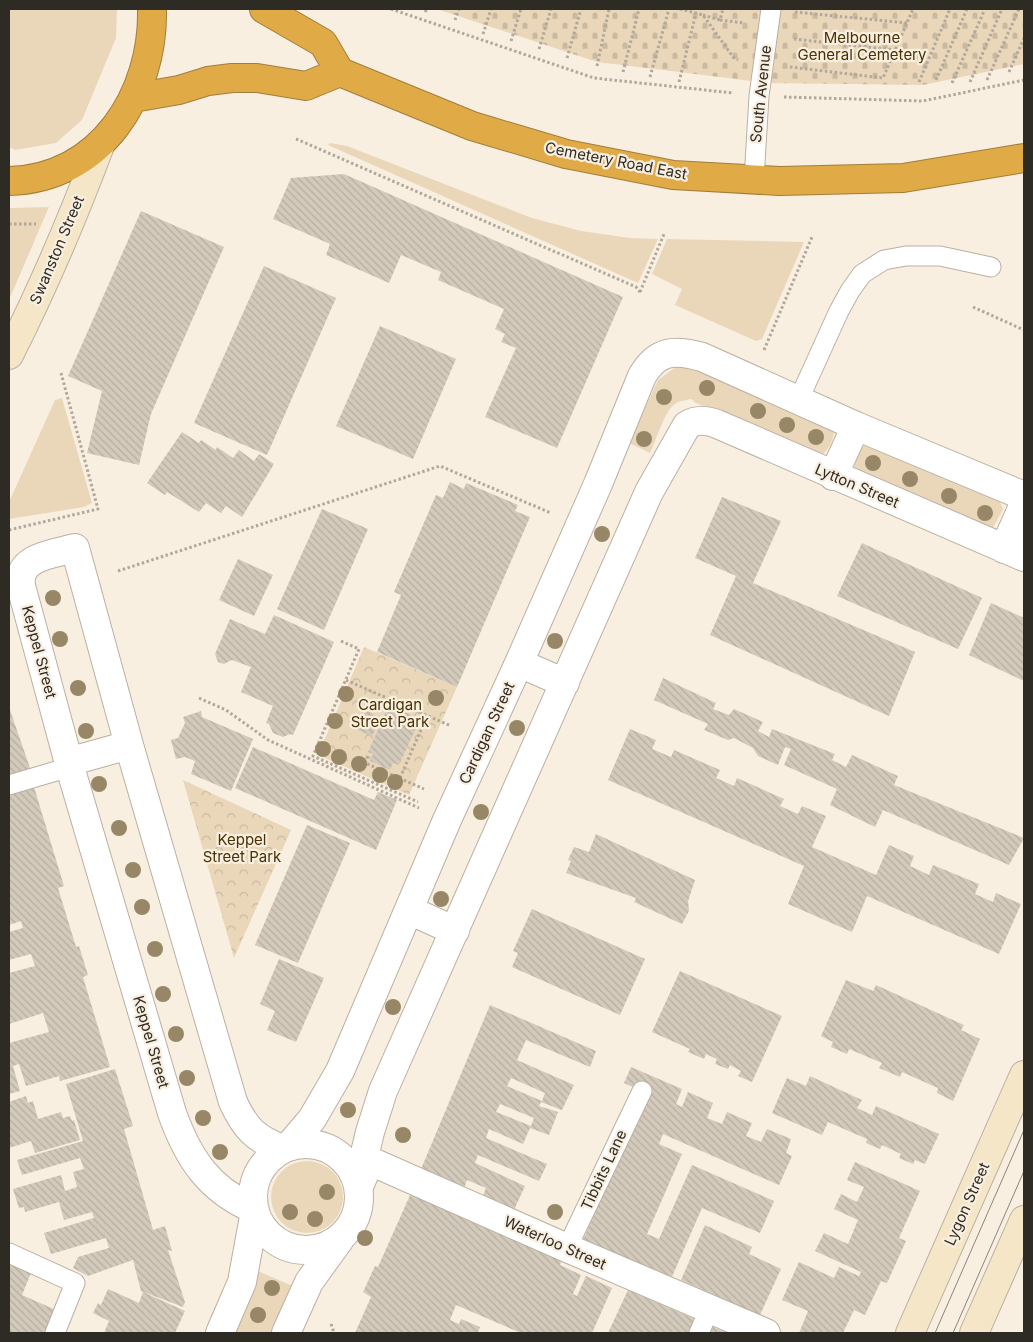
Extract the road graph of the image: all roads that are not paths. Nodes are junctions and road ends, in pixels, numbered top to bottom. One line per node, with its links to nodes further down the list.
1 (152, 9): 5 (highway)
2 (264, 9): 4 (highway)
3 (771, 9): 8 (lane, South Avenue)
4 (340, 72): 5 (highway); 8 (highway, Cemetery Road East)
5 (133, 98): 6 (highway)
6 (102, 143): 9 (highway); 11 (street, Swanston Street)
7 (1024, 158): 8 (highway, Cemetery Road East)
8 (754, 180)
9 (9, 181)
10 (991, 267): 12 (lane)
11 (9, 355)
12 (798, 399): 13 (street); 18 (street, Cardigan Street)
13 (856, 426): 14 (street); 15 (street)
14 (833, 476): 17 (street, Lytton Street); 19 (street, Lytton Street)
15 (1024, 496)
16 (1024, 504): 17 (street)
17 (1014, 553)
18 (519, 663): 19 (street); 23 (street, Cardigan Street)
19 (564, 684): 24 (street)
20 (129, 745): 21 (street); 21 (street, Keppel Street); 27 (street, Keppel Street)
21 (69, 764): 22 (lane); 29 (street, Keppel Street)
22 (9, 785)
23 (409, 910): 24 (street); 27 (street, Cardigan Street)
24 (455, 931): 28 (street)
25 (1024, 1075): 39 (street, Lygon Street)
26 (642, 1091): 32 (lane, Tibbits Lane)
27 (286, 1147): 28 (street); 29 (street)
28 (358, 1185): 31 (street); 32 (street, Waterloo Street)
29 (254, 1210): 31 (street); 36 (street)
30 (1024, 1220): 40 (street)
31 (341, 1238): 37 (street)
32 (567, 1248): 34 (street, Waterloo Street)
33 (9, 1253): 35 (lane)
34 (704, 1321): 38 (street, Waterloo Street)
35 (55, 1333)
36 (220, 1333)
37 (286, 1333)
38 (766, 1333)
39 (910, 1333)
40 (974, 1333)

